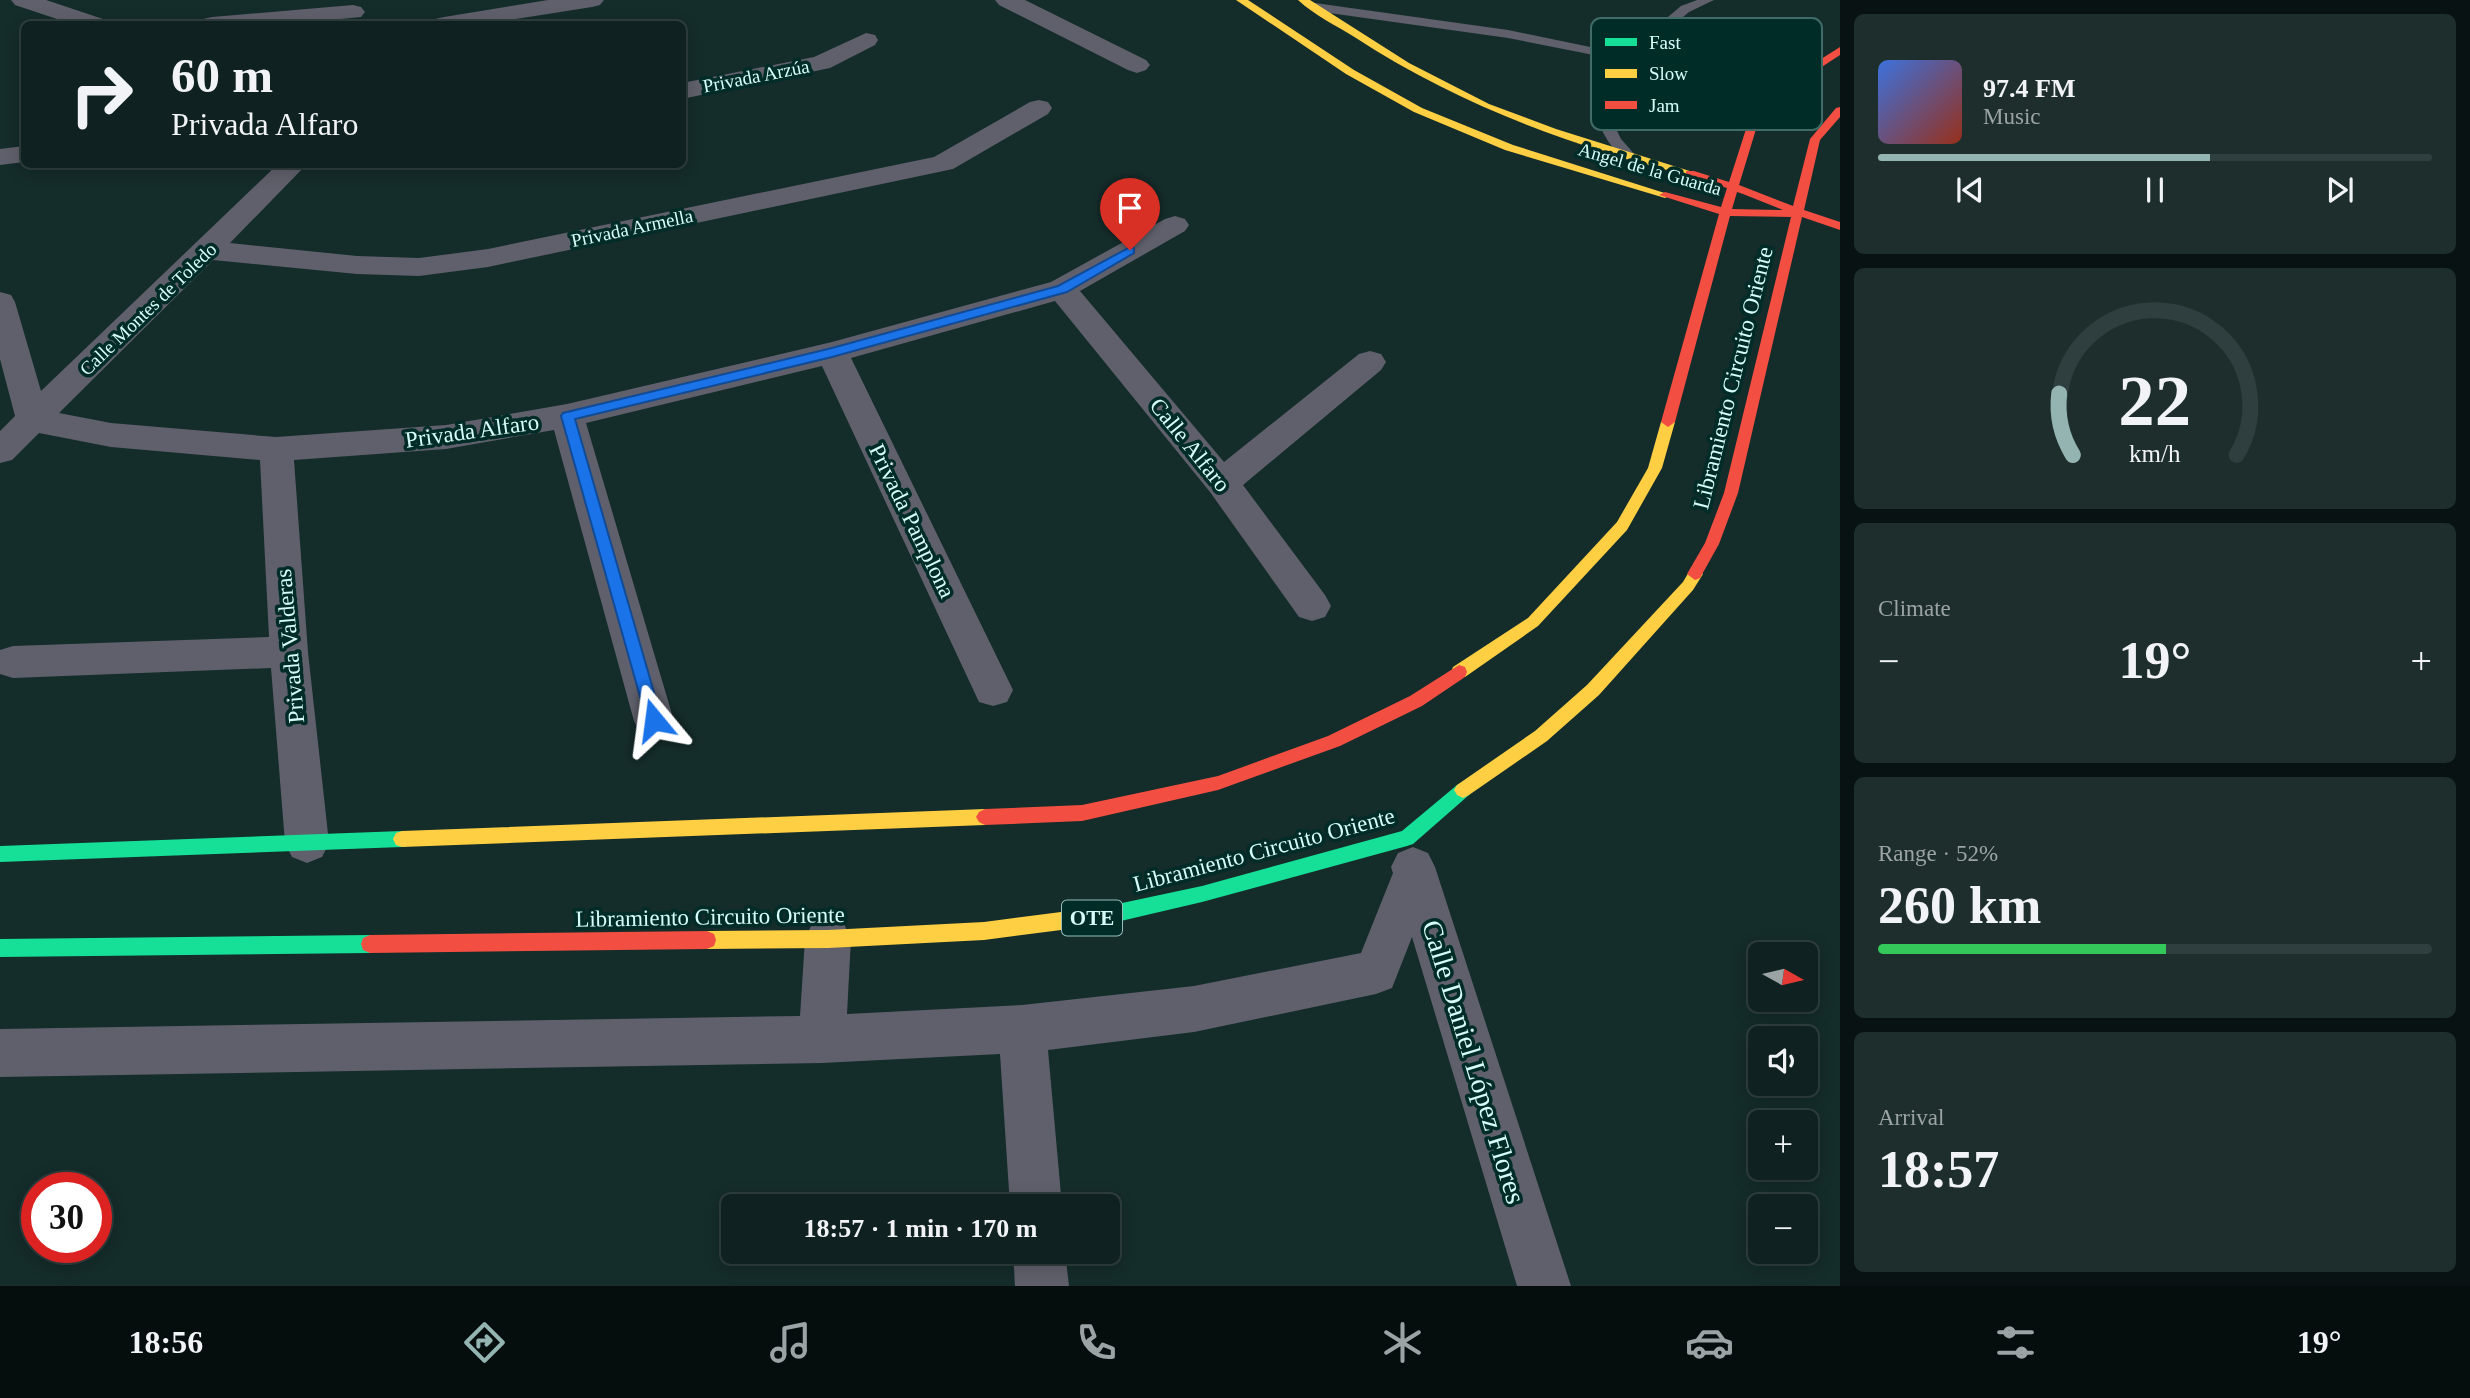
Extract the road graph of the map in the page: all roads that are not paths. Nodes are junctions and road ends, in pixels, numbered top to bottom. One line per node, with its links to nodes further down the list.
1 (23, 0): 10 (street)
2 (592, 0): 12 (street)
3 (1007, 0): 17 (street)
4 (1241, 0): 28 (main road, Angel de la Guarda)
5 (1708, 0): 7 (lane)
6 (1309, 4): 14 (lane); 25 (main road, Angel de la Guarda)
7 (1681, 5): 9 (lane)
8 (353, 12): 11 (street)
9 (1668, 18)
10 (85, 21)
11 (247, 21)
12 (462, 21)
13 (866, 40): 18 (street, Privada Arzúa)
14 (1591, 50)
15 (1840, 50): 16 (main road)
16 (1822, 62)
17 (1137, 65)
18 (686, 90)
19 (1039, 108): 32 (street, Privada Armella)
20 (1840, 110): 29 (main road, Libramiento Circuito Oriente / OTE)
21 (1610, 130): 25 (lane)
22 (1751, 130): 27 (main road)
23 (21, 154): 24 (street)
24 (0, 157)
25 (1630, 158): 27 (main road, Angel de la Guarda)
26 (290, 168): 32 (street, Calle Montes de Toledo)
27 (1733, 185): 28 (main road); 29 (main road, Angel de la Guarda)
28 (1725, 212): 29 (main road, Angel de la Guarda); 47 (main road)
29 (1798, 214): 31 (main road); 49 (main road, Libramiento Circuito Oriente / OTE)
30 (1175, 225): 33 (street, Privada Alfaro)
31 (1840, 226)
32 (209, 250): 38 (street, Calle Montes de Toledo)
33 (1062, 289): 35 (street, Privada Alfaro); 41 (street, Calle Alfaro)
34 (0, 302): 38 (street)
35 (832, 353): 37 (street, Privada Alfaro); 45 (street, Privada Pamplona)
36 (1370, 362): 41 (street)
37 (568, 416): 39 (street, Privada Alfaro); 46 (street)
38 (33, 420): 39 (street, Privada Alfaro); 40 (street, Calle Montes de Toledo)
39 (276, 450): 43 (street, Privada Valderas)
40 (0, 451)
41 (1222, 483): 42 (street, Calle Alfaro)
42 (1312, 606)
43 (289, 652): 44 (street); 47 (street, Privada Valderas)
44 (13, 662)
45 (993, 690)
46 (654, 720)
47 (307, 843): 48 (main road)
48 (0, 854)
49 (1411, 856): 50 (main road, Libramiento Circuito Oriente / OTE); 52 (street); 58 (street, Calle Daniel López Flores)
50 (828, 939): 51 (main road, Libramiento Circuito Oriente / OTE); 53 (street)
51 (0, 948)
52 (1021, 1029): 53 (street); 55 (street)
53 (822, 1039): 54 (street)
54 (4, 1051)
55 (1035, 1194)
56 (1040, 1264): 57 (street)
57 (1042, 1286)
58 (1544, 1286)

